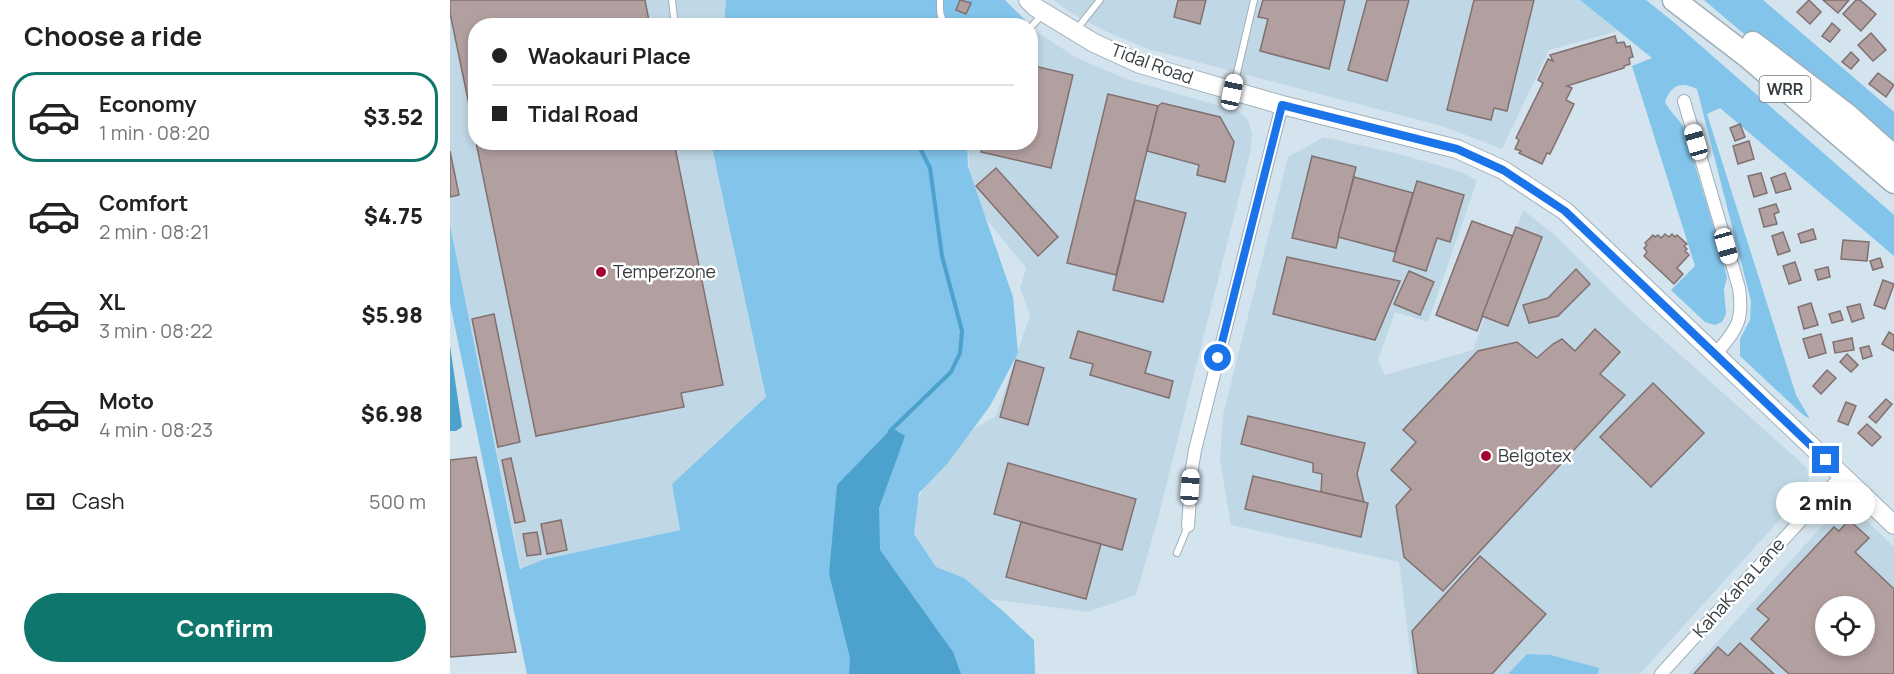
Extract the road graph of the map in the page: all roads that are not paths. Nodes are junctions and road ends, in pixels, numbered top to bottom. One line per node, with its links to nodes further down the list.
1 (672, 0): 9 (lane)
2 (940, 0): 10 (lane)
3 (1028, 0): 8 (main road, Tidal Road)
4 (1100, 0): 12 (lane)
5 (1254, 0): 13 (lane)
6 (1674, 0): 17 (highway, WRR)
7 (1697, 0): 16 (highway, WRR)
8 (1045, 13): 11 (lane); 12 (main road, Tidal Road)
9 (674, 18)
10 (941, 18)
11 (1038, 20)
12 (1076, 31): 13 (main road, Tidal Road)
13 (1232, 92): 15 (main road, Tidal Road)
14 (1684, 101): 18 (street)
15 (1282, 105): 18 (main road, Tidal Road); 21 (street)
16 (1894, 157)
17 (1894, 183)
18 (1715, 355): 19 (main road, Tidal Road)
19 (1842, 475): 20 (main road, Tidal Road); 23 (street, KahaKaha Lane)
20 (1894, 525)
21 (1188, 526): 22 (lane)
22 (1177, 553)
23 (1661, 674)

